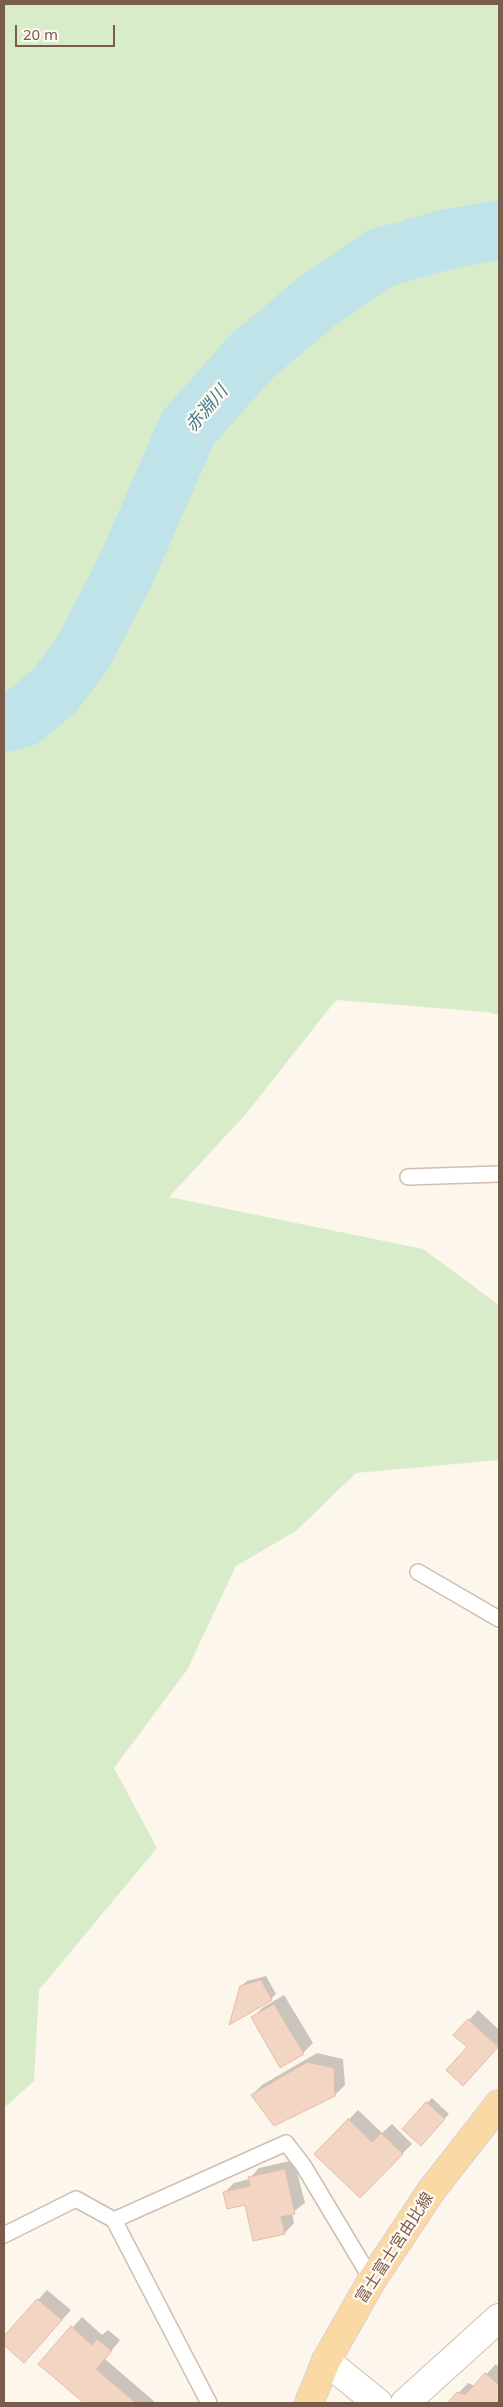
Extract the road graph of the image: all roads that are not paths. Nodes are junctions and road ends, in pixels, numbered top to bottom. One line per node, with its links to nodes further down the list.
1 (499, 1174): 2 (lane)
2 (408, 1177)
3 (418, 1572): 4 (lane)
4 (499, 1619)
5 (499, 2104): 8 (main road, 富士富士宮由比線)
6 (114, 2220): 7 (lane); 8 (lane); 11 (lane)
7 (4, 2235)
8 (372, 2280): 10 (main road, 富士富士宮由比線)
9 (499, 2319): 14 (street)
10 (326, 2360): 12 (main road, 富士富士宮由比線); 13 (street)
11 (209, 2403)
12 (310, 2403)
13 (378, 2403)
14 (405, 2403)

